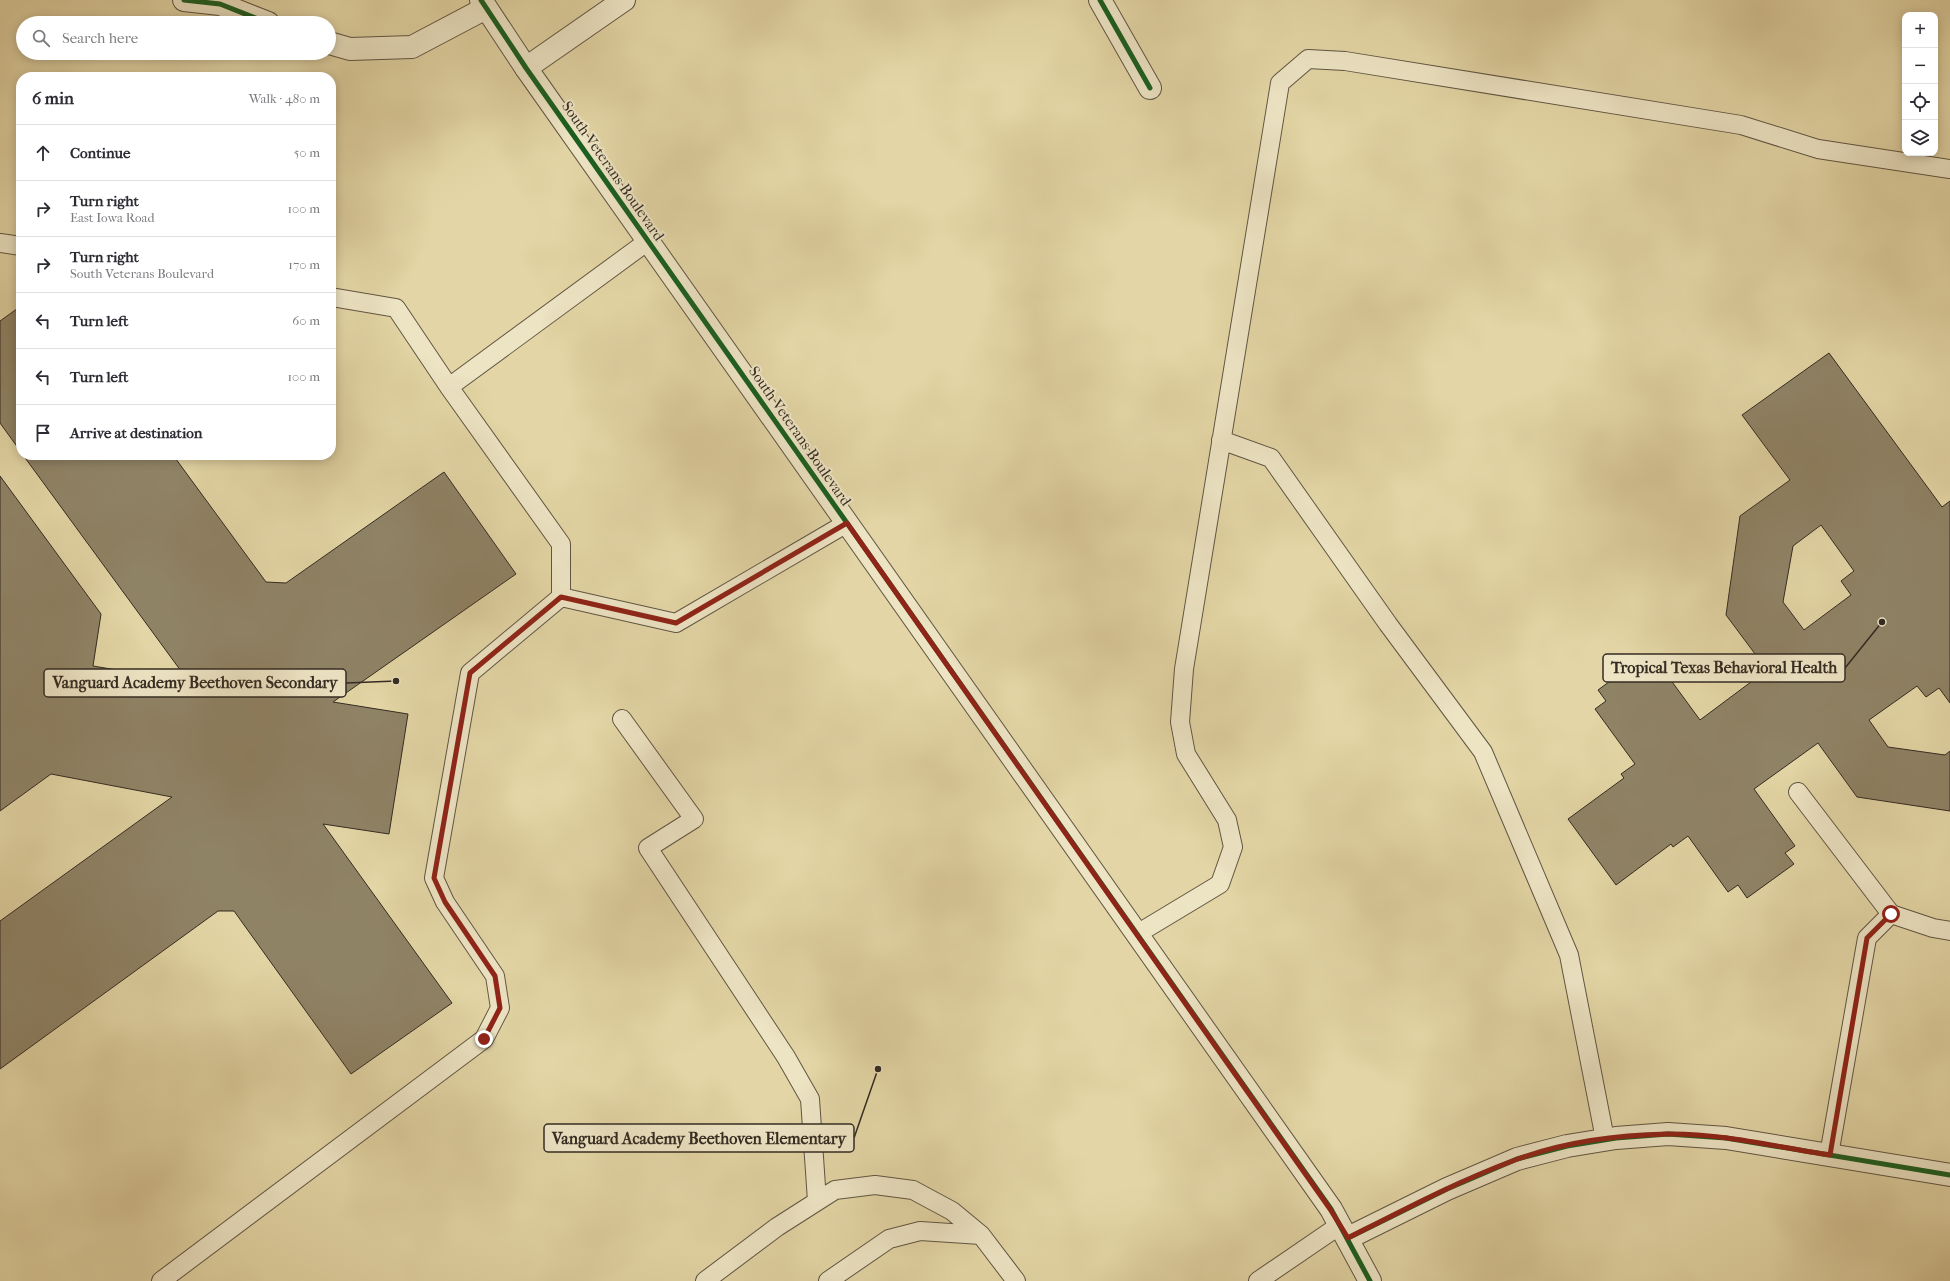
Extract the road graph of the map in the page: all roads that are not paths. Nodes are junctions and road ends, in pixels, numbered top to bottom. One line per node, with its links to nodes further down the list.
1 (184, 0): 5 (street)
2 (624, 0): 7 (street)
3 (1100, 0): 8 (street)
4 (484, 4): 6 (street); 7 (street, South Veterans Boulevard)
5 (250, 16)
6 (336, 45)
7 (526, 68): 10 (street, South Veterans Boulevard)
8 (1150, 88)
9 (1950, 169): 15 (lane)
10 (648, 241): 14 (lane); 16 (street, South Veterans Boulevard)
11 (0, 243): 12 (lane)
12 (16, 245)
13 (336, 298): 14 (lane)
14 (449, 387): 17 (lane)
15 (1221, 440): 22 (lane); 23 (lane)
16 (847, 523): 17 (lane); 22 (street, South Veterans Boulevard)
17 (561, 597): 29 (lane)
18 (622, 719): 26 (lane)
19 (1798, 792): 20 (lane)
20 (1891, 914): 21 (lane); 24 (lane)
21 (1950, 931)
22 (1137, 934): 27 (street, South Veterans Boulevard)
23 (1605, 1139): 24 (street); 27 (street)
24 (1830, 1155): 25 (street)
25 (1950, 1175)
26 (817, 1201): 28 (lane); 30 (lane)
27 (1344, 1232): 33 (lane); 34 (street, South Veterans Boulevard)
28 (981, 1235): 31 (lane); 32 (lane)
29 (160, 1281)
30 (705, 1281)
31 (828, 1281)
32 (1016, 1281)
33 (1258, 1281)
34 (1370, 1281)

